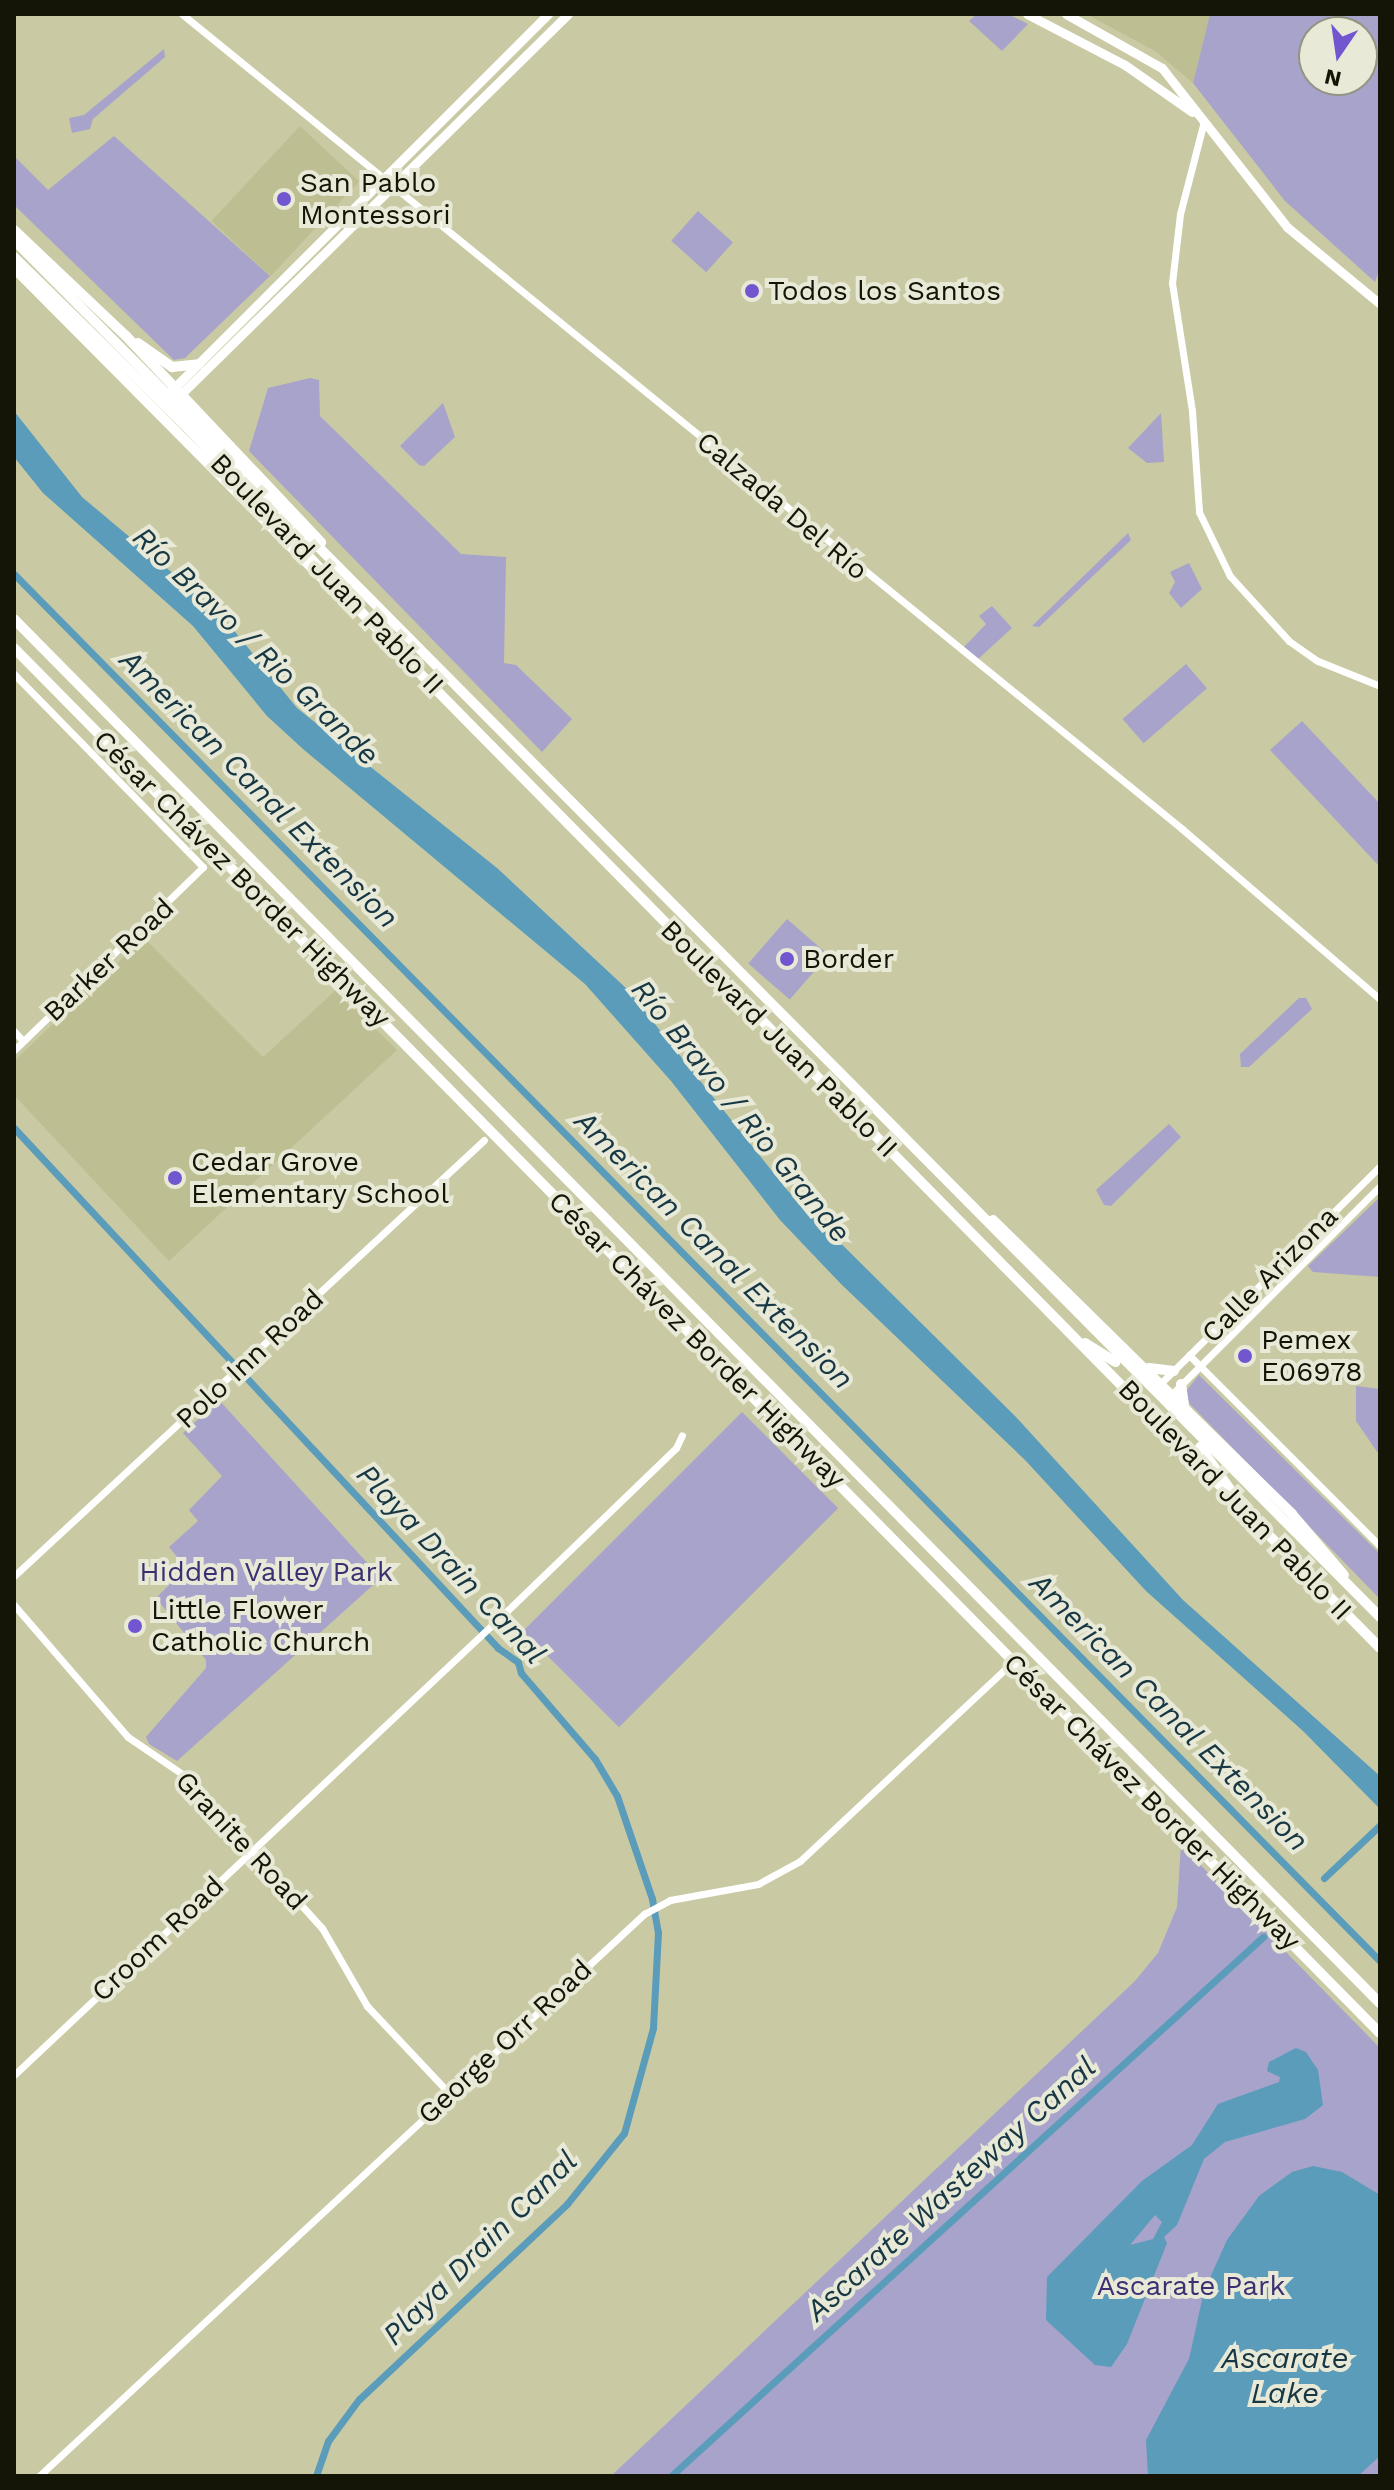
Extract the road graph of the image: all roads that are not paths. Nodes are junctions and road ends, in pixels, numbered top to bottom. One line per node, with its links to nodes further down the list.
1 (182, 14): 8 (street, Calzada Del Río)
2 (548, 14): 8 (main road)
3 (568, 14): 9 (main road)
4 (1027, 14): 6 (main road)
5 (1066, 14): 6 (main road)
6 (1193, 113): 7 (main road)
7 (1203, 125): 13 (main road); 25 (street)
8 (382, 179): 9 (street, Calzada Del Río); 15 (main road)
9 (392, 187): 17 (main road); 26 (street, Calzada Del Río)
10 (14, 230): 14 (highway)
11 (14, 240): 16 (highway)
12 (16, 262): 16 (highway)
13 (1380, 304)
14 (126, 336): 15 (highway); 16 (highway)
15 (199, 364): 17 (main road)
16 (145, 379): 17 (highway); 18 (highway); 19 (highway)
17 (177, 392): 18 (main road); 19 (highway)
18 (157, 412): 19 (highway)
19 (188, 422): 20 (highway, Boulevard Juan Pablo II); 20 (highway); 21 (highway, Boulevard Juan Pablo II); 21 (highway)
20 (357, 587): 31 (highway, Boulevard Juan Pablo II)
21 (354, 605): 34 (highway, Boulevard Juan Pablo II)
22 (14, 619): 52 (highway, César Chávez Border Highway)
23 (14, 648): 53 (highway, César Chávez Border Highway)
24 (14, 674): 28 (street, Barker Road)
25 (1380, 686)
26 (1380, 999)
27 (14, 1031): 28 (street)
28 (23, 1041): 29 (street, Barker Road)
29 (14, 1050)
30 (484, 1140): 45 (street, Polo Inn Road)
31 (919, 1149): 36 (highway); 46 (highway, Boulevard Juan Pablo II)
32 (1380, 1166): 35 (street, Calle Arizona)
33 (1380, 1186): 37 (street, Calle Arizona)
34 (1077, 1338): 40 (highway); 43 (highway, Boulevard Juan Pablo II)
35 (1189, 1355): 37 (street); 38 (street, Calle Arizona)
36 (1137, 1360): 38 (highway); 40 (highway)
37 (1199, 1365): 39 (street, Calle Arizona); 44 (street)
38 (1174, 1371): 40 (street, Calle Arizona)
39 (1181, 1384): 40 (street, Calle Arizona); 41 (highway)
40 (1164, 1391): 41 (highway); 43 (highway)
41 (1187, 1410): 46 (highway)
42 (682, 1435): 51 (street, Croom Road)
43 (1239, 1504): 49 (highway, Boulevard Juan Pablo II)
44 (1380, 1546)
45 (14, 1576)
46 (1362, 1599): 48 (highway, Boulevard Juan Pablo II)
47 (14, 1605): 51 (street, Granite Road)
48 (1380, 1617)
49 (1380, 1648)
50 (1005, 1669): 55 (street, George Orr Road)
51 (252, 1850): 54 (street, Croom Road); 55 (street, Granite Road)
52 (1380, 2003)
53 (1380, 2033)
54 (14, 2075)
55 (450, 2094): 56 (street, George Orr Road)
56 (39, 2476)

